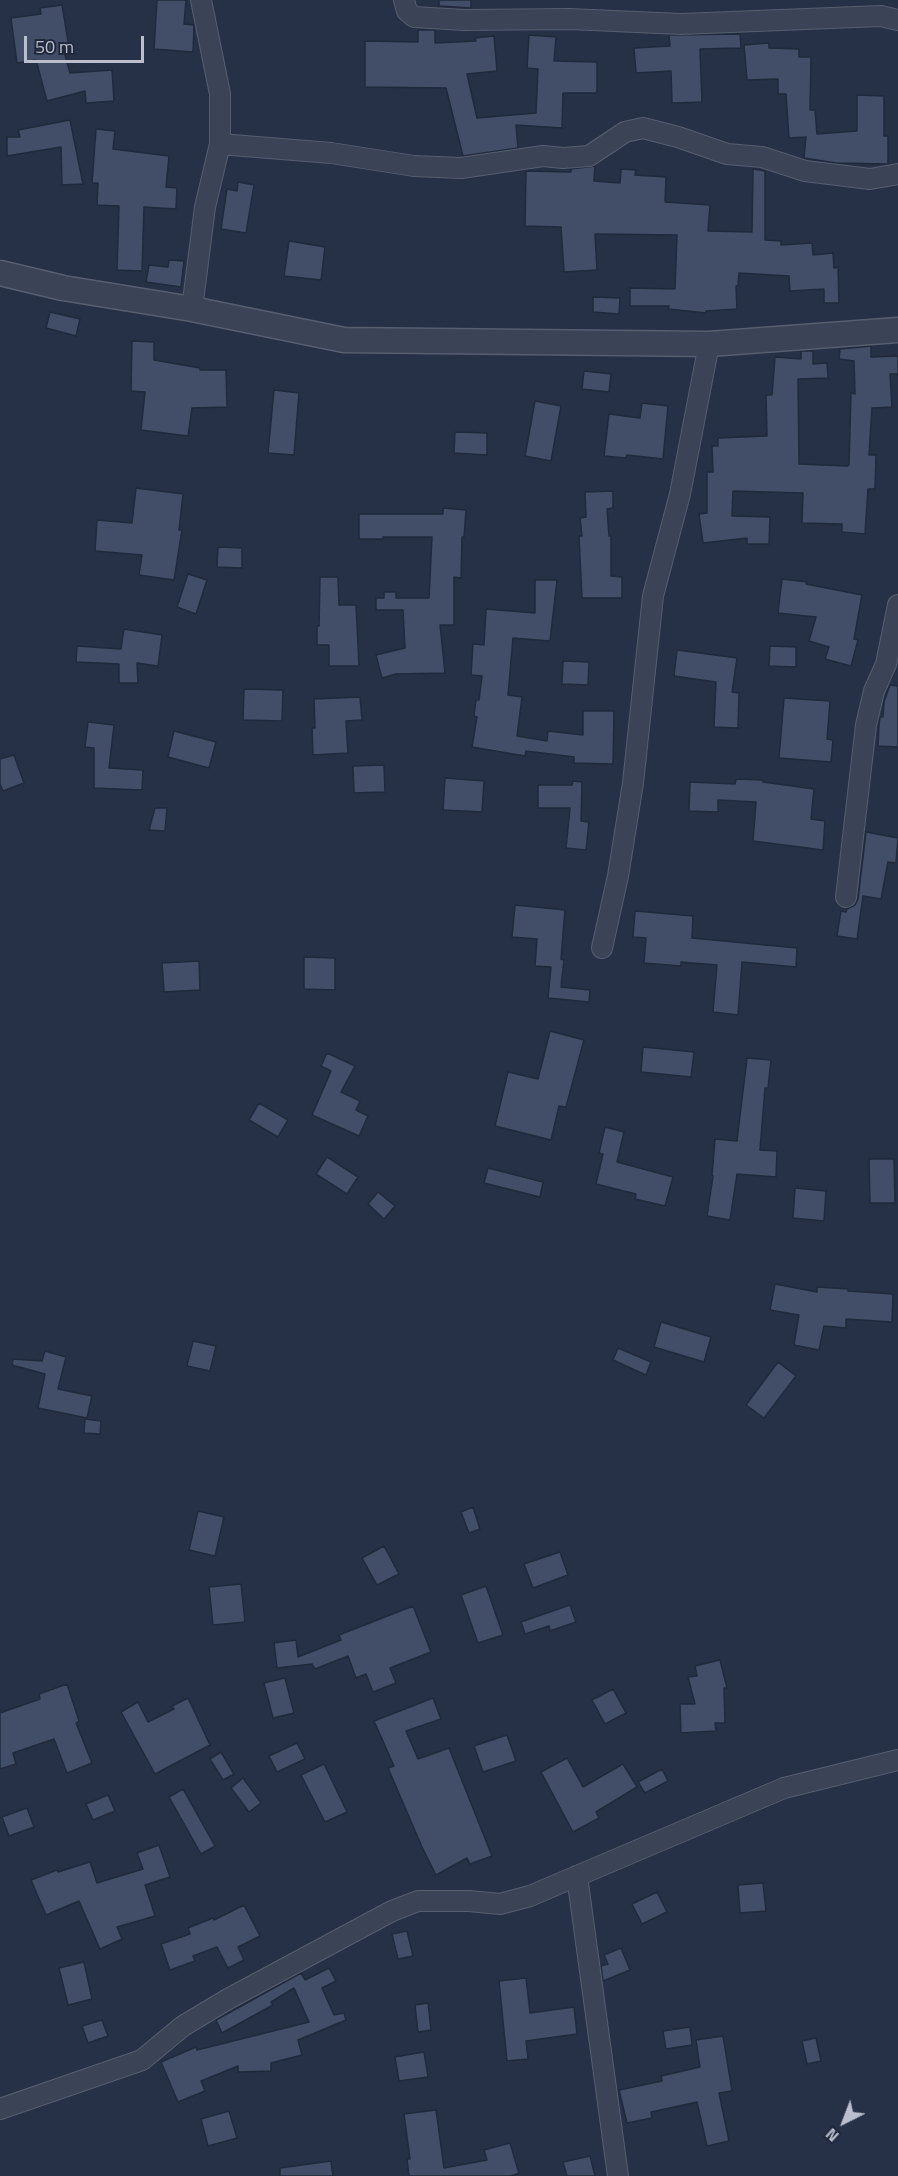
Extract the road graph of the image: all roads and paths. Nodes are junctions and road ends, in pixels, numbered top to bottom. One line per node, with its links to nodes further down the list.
1 (201, 0): 4 (street)
2 (404, 0): 3 (street)
3 (898, 20)
4 (220, 144): 5 (street); 7 (street)
5 (898, 174)
6 (0, 273): 7 (street)
7 (192, 309): 9 (street)
8 (898, 330): 9 (street)
9 (709, 344): 12 (street)
10 (898, 605): 11 (street)
11 (846, 897)
12 (602, 948)
13 (898, 1760): 14 (street)
14 (577, 1876): 15 (street); 16 (street)
15 (0, 2109)
16 (618, 2176)

